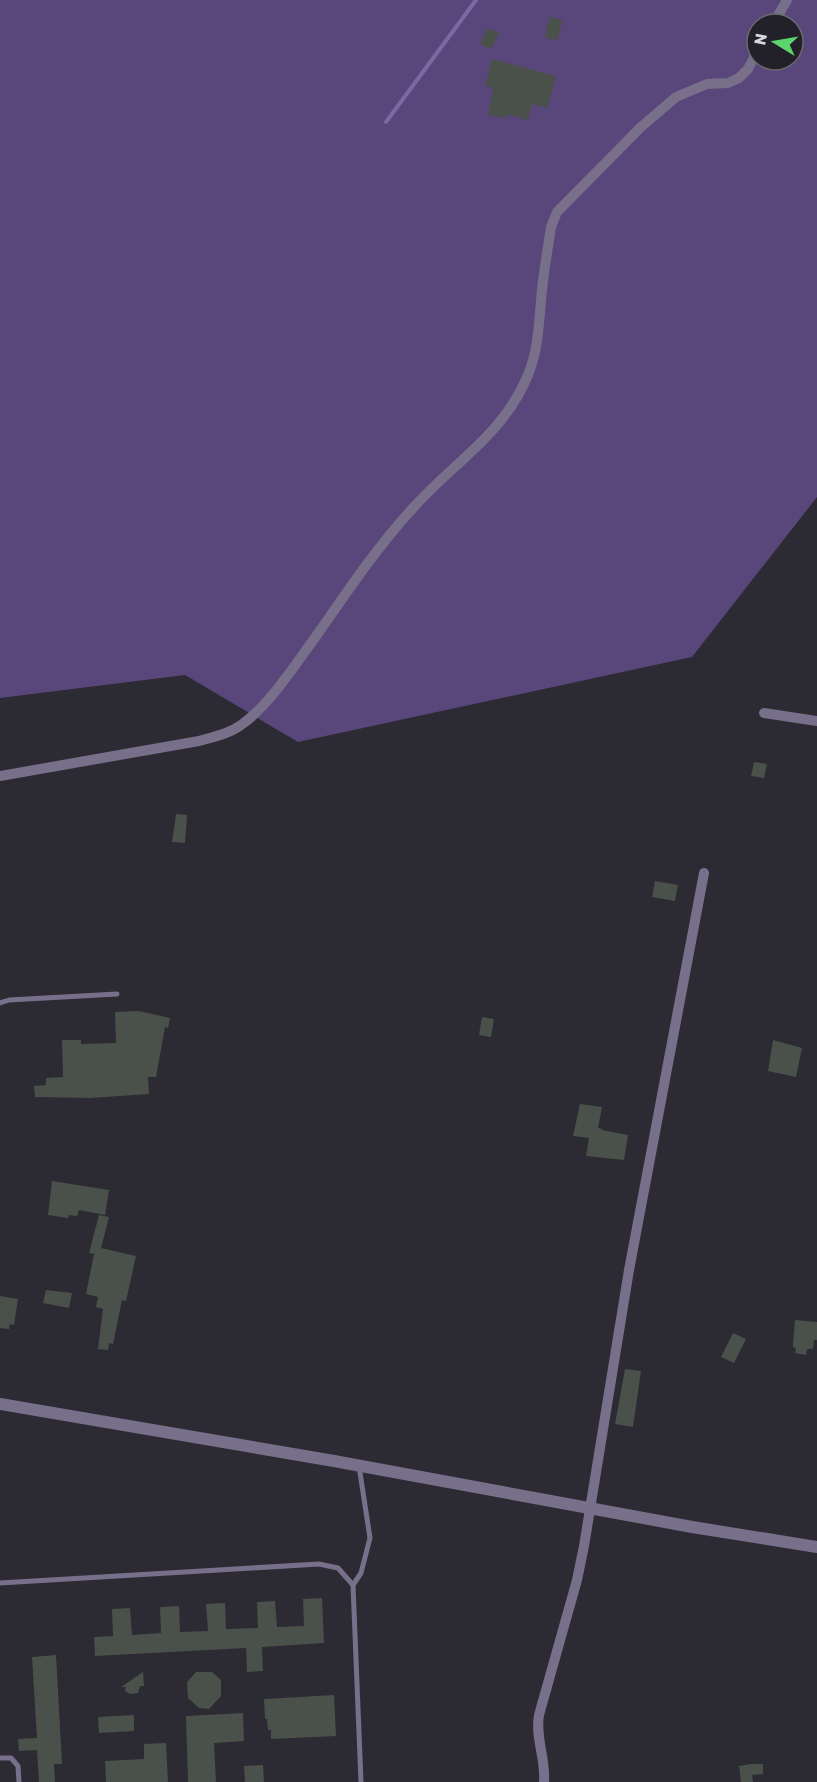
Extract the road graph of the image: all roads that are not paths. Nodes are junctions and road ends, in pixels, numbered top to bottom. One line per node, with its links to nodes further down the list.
1 (745, 72): 4 (street)
2 (764, 713): 3 (street)
3 (817, 721)
4 (0, 776)
5 (704, 873): 10 (street)
6 (117, 994): 7 (lane)
7 (0, 1003)
8 (0, 1404): 9 (street)
9 (359, 1466): 10 (street); 13 (lane)
10 (591, 1509): 11 (street); 17 (street)
11 (817, 1547)
12 (0, 1583): 13 (lane)
13 (353, 1586): 16 (lane)
14 (0, 1758): 15 (lane)
15 (19, 1782)
16 (361, 1782)
17 (544, 1782)

